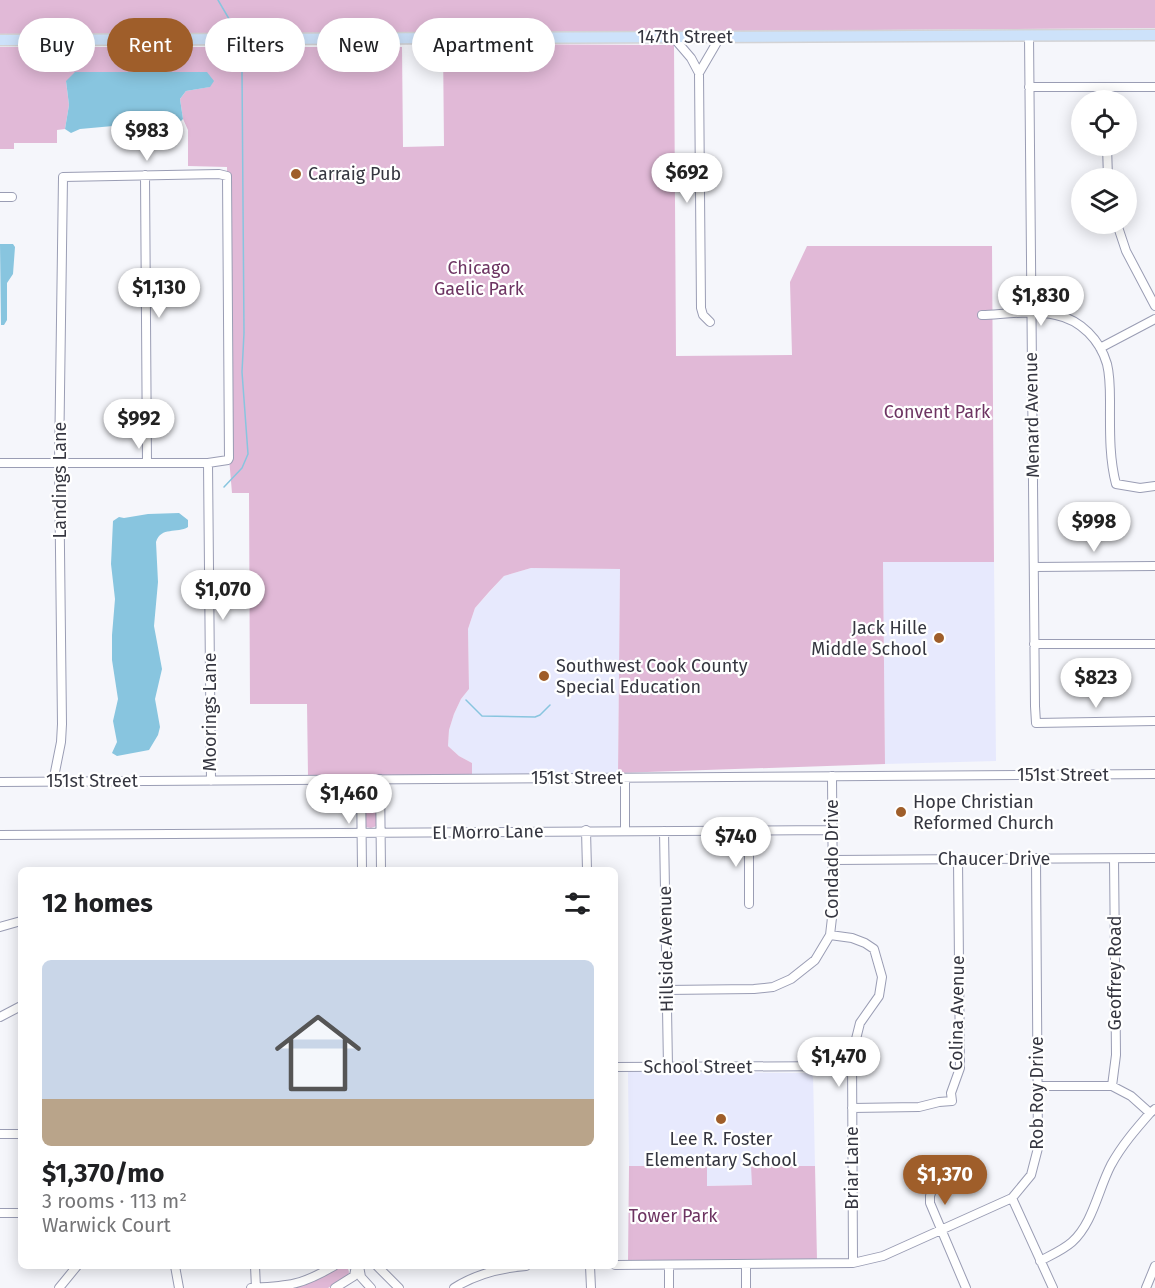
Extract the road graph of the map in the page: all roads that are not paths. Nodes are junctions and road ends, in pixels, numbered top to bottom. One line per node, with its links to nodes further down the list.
1 (1029, 35): 2 (main road, 147th Street); 4 (main road, 147th Street); 7 (street, Menard Avenue)
2 (1155, 35)
3 (673, 37): 4 (main road, 147th Street); 5 (main road, 147th Street); 6 (street)
4 (720, 37): 6 (street)
5 (0, 40)
6 (699, 73): 18 (street)
7 (1029, 87): 8 (street); 15 (street, Menard Avenue)
8 (1107, 87): 9 (street)
9 (1155, 87)
10 (145, 175): 21 (street); 22 (street); 23 (street, Landings Lane)
11 (0, 197): 12 (street)
12 (12, 197)
13 (1120, 234): 14 (street)
14 (1155, 306)
15 (1031, 313): 16 (street); 19 (street); 26 (street, Menard Avenue)
16 (982, 315)
17 (1155, 319): 19 (street)
18 (710, 322)
19 (1100, 348): 24 (street)
20 (0, 463): 23 (street)
21 (147, 463): 22 (street); 23 (street)
22 (208, 463): 35 (street, Moorings Lane)
23 (59, 464): 37 (street, Landings Lane)
24 (1155, 486)
25 (1155, 566): 26 (street)
26 (1034, 567): 28 (street, Menard Avenue)
27 (1155, 644): 28 (street)
28 (1034, 645): 29 (street, Menard Avenue)
29 (1155, 721)
30 (1155, 774): 31 (street, 151st Street)
31 (832, 776): 32 (street, 151st Street); 40 (street, Condado Drive)
32 (625, 778): 33 (street, 151st Street); 39 (street)
33 (380, 779): 34 (street, 151st Street); 44 (street)
34 (361, 780): 35 (street, 151st Street); 43 (street)
35 (211, 781): 37 (street, 151st Street)
36 (0, 782): 37 (street, 151st Street)
37 (53, 782)
38 (586, 830): 39 (street, El Morro Lane); 44 (street, El Morro Lane); 53 (street)
39 (625, 830): 41 (street, El Morro Lane)
40 (832, 830): 42 (street, El Morro Lane); 50 (street, Condado Drive)
41 (664, 831): 42 (street, El Morro Lane); 58 (street, Hillside Avenue)
42 (749, 831): 54 (street)
43 (362, 832): 44 (street, El Morro Lane); 45 (street, El Morro Lane); 51 (street)
44 (381, 834): 52 (street)
45 (0, 835)
46 (1036, 858): 48 (street, Chaucer Drive); 49 (street, Chaucer Drive); 64 (street, Rob Roy Drive)
47 (1155, 858): 49 (street, Chaucer Drive)
48 (958, 859): 50 (street, Chaucer Drive); 66 (street, Colina Avenue)
49 (1114, 859): 65 (street, Geoffrey Road)
50 (833, 860): 57 (street, Condado Drive)
51 (362, 867)
52 (381, 867)
53 (587, 867)
54 (749, 904)
55 (18, 922): 56 (street)
56 (0, 927)
57 (830, 935): 58 (street, Condado Drive); 61 (street, Briar Lane)
58 (665, 990): 63 (street, Hillside Avenue)
59 (18, 1008): 60 (street)
60 (0, 1017)
61 (852, 1066): 63 (street, School Street); 66 (street, Briar Lane)
62 (618, 1067): 63 (street, School Street)
63 (668, 1067)
64 (1038, 1086): 65 (street); 71 (street, Rob Roy Drive)
65 (1112, 1086): 67 (street)
66 (852, 1108): 76 (street, Briar Lane)
67 (1152, 1111): 75 (street)
68 (0, 1134): 69 (street)
69 (18, 1134)
70 (935, 1182): 74 (street)
71 (1012, 1198): 74 (street, Rob Roy Drive); 75 (street)
72 (0, 1213): 73 (street)
73 (18, 1213)
74 (941, 1231): 76 (street, Rob Roy Drive); 101 (street)
75 (1040, 1261): 102 (street)
76 (853, 1263): 78 (street, Rob Roy Drive)
77 (618, 1265): 79 (street, Rob Roy Drive)
78 (746, 1265): 79 (street, Rob Roy Drive); 100 (street)
79 (669, 1266): 99 (street)
80 (1155, 1266): 103 (street)
81 (75, 1269): 90 (street)
82 (176, 1269): 91 (street)
83 (255, 1269): 93 (street)
84 (328, 1269): 93 (street)
85 (356, 1269): 94 (street)
86 (358, 1269): 95 (street)
87 (380, 1269): 96 (street)
88 (507, 1269): 97 (street)
89 (590, 1269): 98 (street)
90 (59, 1288)
91 (179, 1288)
92 (250, 1288): 93 (street)
93 (256, 1288)
94 (334, 1288)
95 (371, 1288)
96 (399, 1288)
97 (454, 1288)
98 (591, 1288)
99 (669, 1288)
100 (746, 1288)
101 (966, 1288)
102 (1053, 1288)
103 (1146, 1288)

